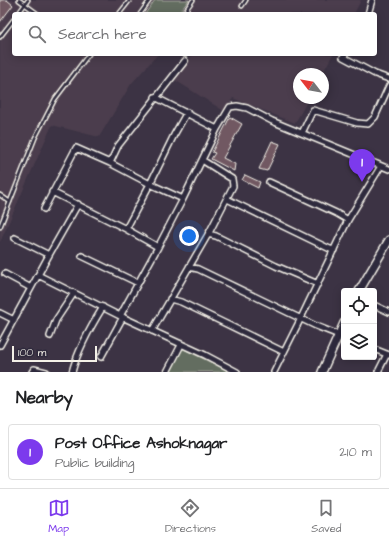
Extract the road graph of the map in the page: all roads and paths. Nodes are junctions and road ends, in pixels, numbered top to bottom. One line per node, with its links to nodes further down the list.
1 (19, 0): 8 (lane)
2 (28, 0): 8 (lane)
3 (130, 0): 12 (lane)
4 (150, 0): 13 (lane)
5 (193, 0): 14 (lane)
6 (246, 0): 9 (lane)
7 (372, 0): 15 (street)
8 (25, 4): 10 (lane); 11 (lane)
9 (242, 6)
10 (19, 12)
11 (35, 12)
12 (121, 12)
13 (141, 12)
14 (184, 12)
15 (369, 12)
16 (12, 22): 17 (lane)
17 (0, 37)
18 (87, 56): 37 (lane)
19 (344, 56): 21 (street)
20 (185, 61): 23 (street)
21 (389, 79)
22 (389, 86): 26 (street)
23 (155, 97): 24 (street); 28 (street)
24 (186, 112): 25 (street); 32 (street)
25 (217, 129): 26 (street); 27 (street)
26 (302, 133): 29 (street)
27 (202, 160): 35 (street); 36 (street)
28 (110, 163): 32 (street); 33 (street)
29 (381, 166): 30 (street); 40 (street)
30 (389, 169)
31 (269, 182): 40 (street)
32 (150, 184): 35 (street); 42 (street)
33 (52, 192): 38 (street); 39 (street)
34 (0, 195): 37 (lane)
35 (183, 199): 46 (street)
36 (227, 199): 43 (street); 47 (street)
37 (10, 202): 41 (lane)
38 (78, 204): 42 (street); 48 (street)
39 (44, 209)
40 (348, 220): 47 (street)
41 (0, 227)
42 (126, 229): 46 (street)
43 (208, 234): 50 (street); 54 (street)
44 (15, 238): 48 (street)
45 (389, 240): 56 (street)
46 (158, 247): 53 (street)
47 (334, 250): 54 (street)
48 (49, 255): 52 (street)
49 (82, 256): 53 (street)
50 (188, 267): 58 (street); 64 (street)
51 (5, 274): 55 (street)
52 (38, 276): 55 (street); 57 (street)
53 (138, 283): 63 (street)
54 (318, 284): 64 (street)
55 (31, 288): 65 (street)
56 (361, 288)
57 (74, 293): 60 (street); 67 (street)
58 (170, 299): 66 (street); 73 (street)
59 (377, 306): 61 (street)
60 (103, 307): 63 (street); 78 (street)
61 (389, 312)
62 (0, 313): 65 (street)
63 (121, 316): 66 (street); 75 (street)
64 (301, 318): 68 (street); 73 (street)
65 (14, 320): 70 (street)
66 (152, 331): 71 (street)
67 (50, 336)
68 (341, 336)
69 (341, 338): 82 (street)
70 (0, 345)
71 (181, 345): 79 (street); 80 (street)
72 (377, 350): 74 (street)
73 (284, 352): 81 (street)
74 (388, 354): 83 (street)
75 (101, 357)
76 (32, 372): 77 (street)
77 (46, 372)
78 (72, 372)
79 (167, 372)
80 (237, 372)
81 (274, 372)
82 (322, 372)
83 (378, 372)

